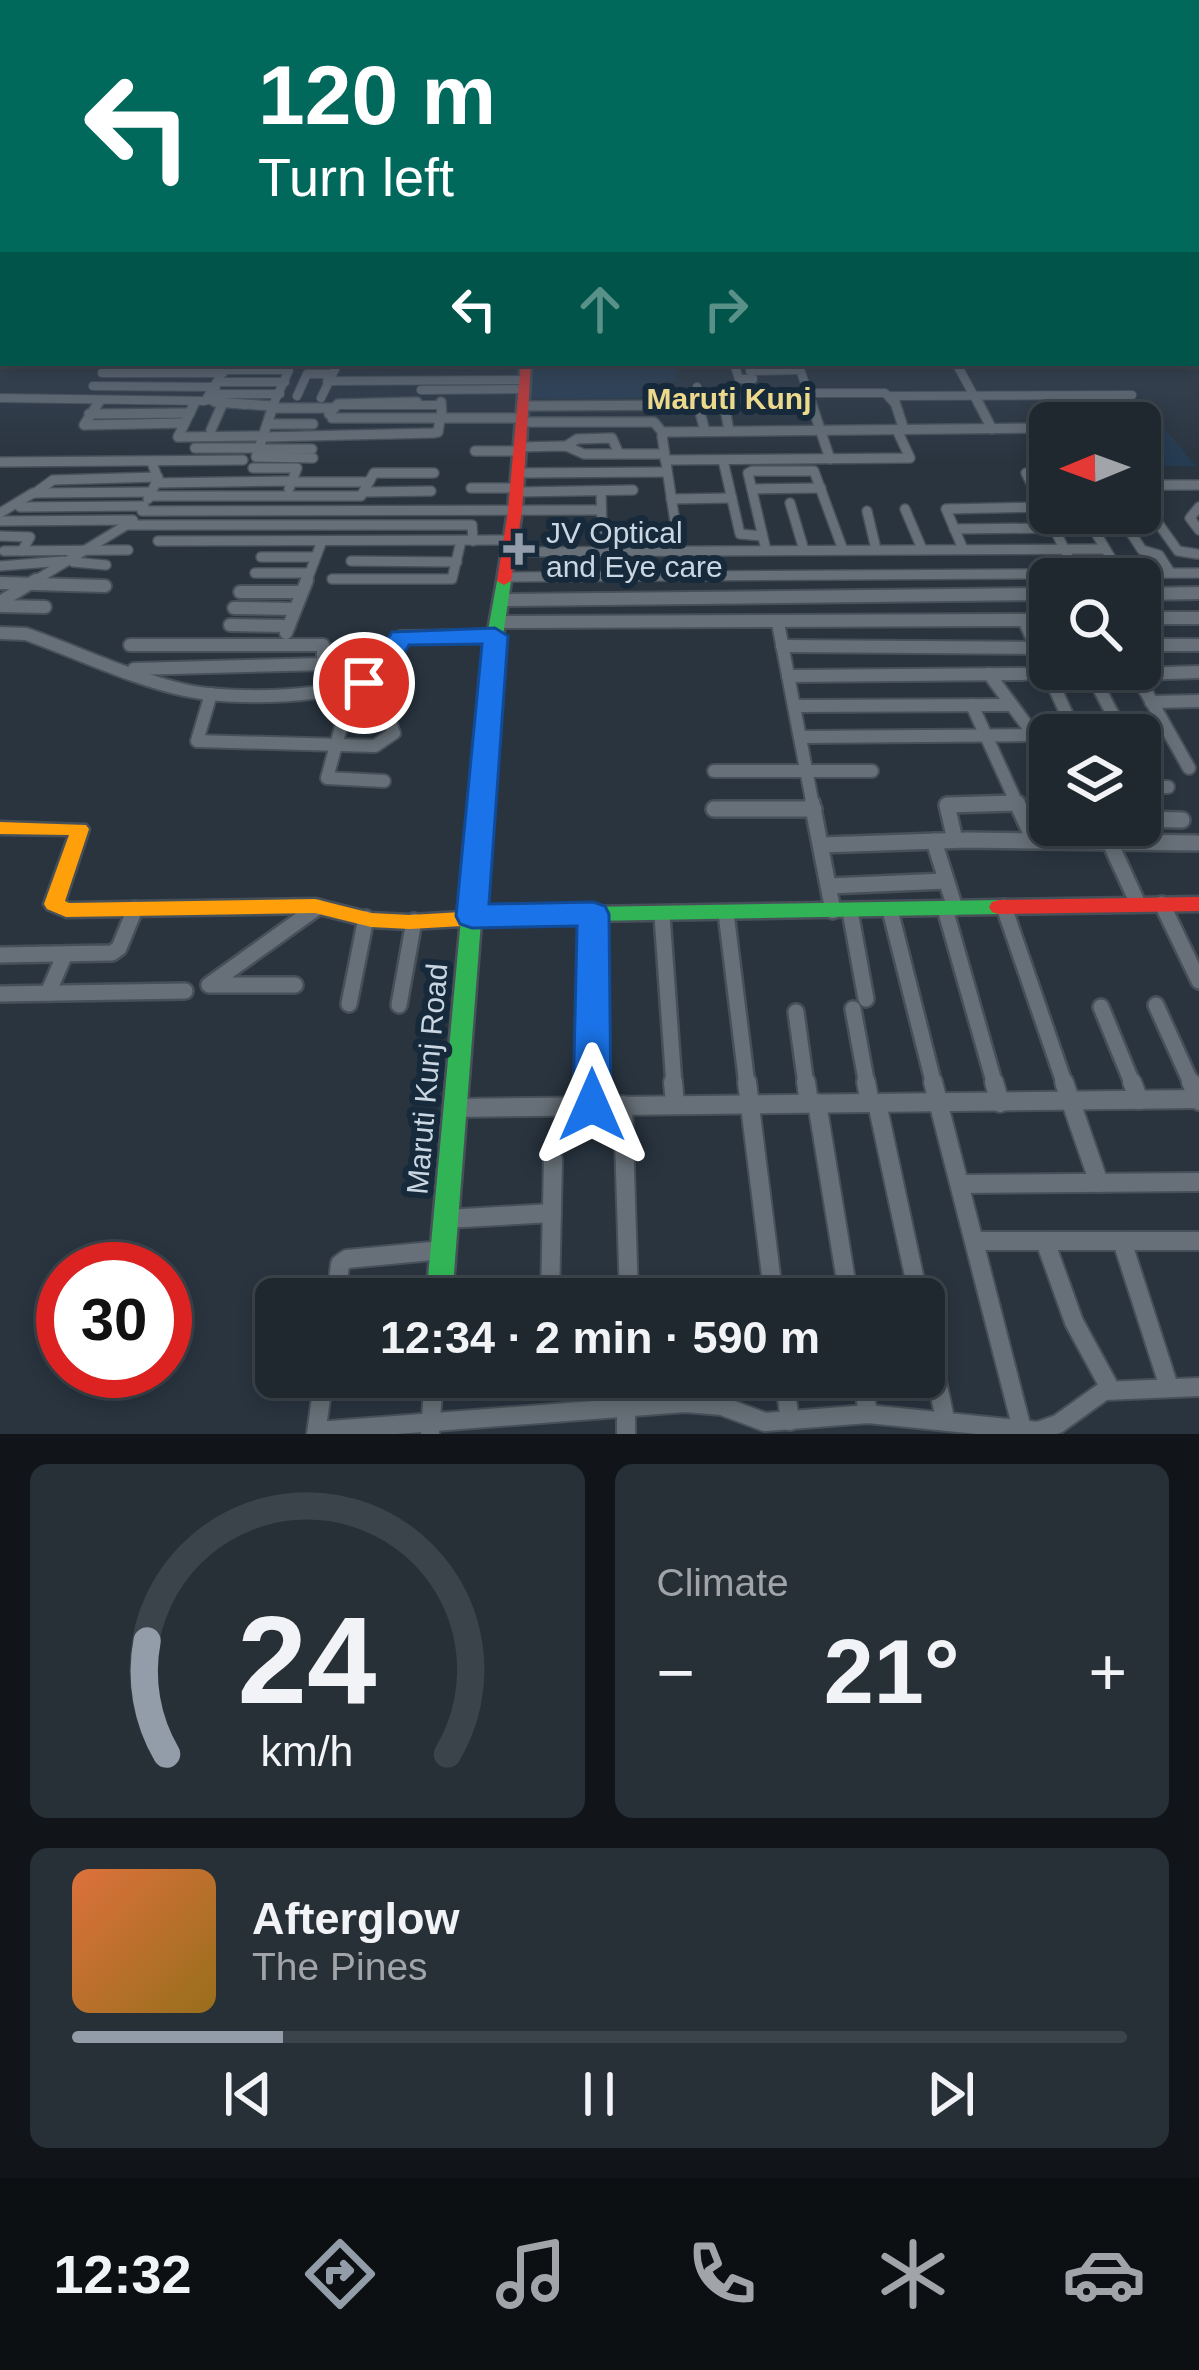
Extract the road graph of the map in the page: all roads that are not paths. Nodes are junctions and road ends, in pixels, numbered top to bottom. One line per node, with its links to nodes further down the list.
1 (336, 366): 11 (street)
2 (578, 366): 17 (street)
3 (958, 366): 20 (street)
4 (771, 367): 5 (street); 9 (street)
5 (799, 367): 19 (street)
6 (106, 368): 7 (street); 14 (street)
7 (138, 368): 12 (street)
8 (307, 374): 10 (street); 11 (street); 22 (street)
9 (751, 376)
10 (287, 378): 12 (street); 18 (street)
11 (329, 378): 13 (street); 26 (street)
12 (219, 381): 14 (street); 18 (street); 28 (street); 29 (street)
13 (459, 385): 16 (street); 17 (street)
14 (93, 386): 25 (street)
15 (697, 387): 31 (street)
16 (421, 390)
17 (524, 392): 31 (street); 35 (street); 46 (street); 50 (street, Maruti Kunj Road)
18 (280, 394): 32 (street)
19 (808, 394): 23 (street); 44 (street); 45 (street)
20 (974, 395): 21 (street); 23 (street); 40 (street)
21 (1132, 395)
22 (297, 396)
23 (891, 396): 42 (street)
24 (0, 398): 25 (street)
25 (85, 398): 27 (street)
26 (321, 398)
27 (99, 402): 28 (street); 34 (street)
28 (195, 402): 34 (street)
29 (222, 405): 30 (street); 41 (street)
30 (248, 406): 32 (street); 39 (street)
31 (699, 406): 43 (street)
32 (274, 407): 33 (street); 36 (street)
33 (331, 413): 35 (street); 35 (street)
34 (186, 418): 48 (street)
35 (441, 419): 47 (street)
36 (270, 424): 37 (street); 47 (street)
37 (313, 424)
38 (1029, 428): 40 (street)
39 (238, 429)
40 (992, 429): 42 (street)
41 (211, 430)
42 (901, 430): 45 (street); 54 (street)
43 (705, 431): 44 (street); 46 (street)
44 (729, 431): 45 (street)
45 (820, 431): 54 (street)
46 (663, 433): 60 (street)
47 (262, 442): 48 (street); 52 (street)
48 (197, 443): 55 (street)
49 (566, 446): 50 (street); 53 (street); 53 (street)
50 (519, 449): 51 (street); 78 (street, Maruti Kunj Road)
51 (475, 452)
52 (312, 453)
53 (619, 454): 60 (street)
54 (830, 459): 62 (street)
55 (189, 460): 56 (street); 61 (street)
56 (243, 460)
57 (723, 460): 60 (street); 62 (street); 82 (street)
58 (0, 462): 59 (street)
59 (122, 462): 61 (street); 66 (street)
60 (666, 462): 78 (street); 83 (street)
61 (152, 463): 84 (street)
62 (750, 465): 73 (street); 74 (street)
63 (253, 468): 68 (street)
64 (1026, 473): 67 (street)
65 (74, 478): 66 (street); 79 (street); 80 (street)
66 (101, 478): 84 (street)
67 (1029, 478)
68 (292, 482): 71 (street); 81 (street); 84 (street)
69 (1161, 485): 70 (street)
70 (1199, 485)
71 (368, 487): 77 (street); 77 (street); 81 (street)
72 (471, 488): 78 (street)
73 (821, 488): 74 (street); 121 (street)
74 (752, 489): 105 (street)
75 (601, 490): 76 (street); 78 (street); 92 (street)
76 (633, 490)
77 (430, 491): 91 (street)
78 (516, 491): 91 (street); 92 (street); 110 (street, Maruti Kunj Road)
79 (35, 493): 80 (street); 86 (street)
80 (64, 493): 84 (street)
81 (287, 496): 84 (street); 90 (street)
82 (732, 498): 83 (street); 105 (street)
83 (671, 499): 98 (street)
84 (145, 501): 86 (street); 90 (street); 94 (street); 95 (street); 116 (street)
85 (790, 503): 120 (street)
86 (12, 507): 94 (street)
87 (1029, 507): 99 (street)
88 (1199, 507): 100 (street)
89 (905, 509): 112 (street)
90 (282, 510): 91 (street); 95 (street)
91 (426, 510)
92 (601, 510): 118 (street)
93 (867, 511): 111 (street)
94 (0, 517)
95 (283, 524): 107 (street); 109 (street)
96 (1161, 527): 124 (street)
97 (1029, 528): 99 (street)
98 (676, 529)
99 (954, 529): 113 (street)
100 (1199, 530)
101 (1058, 534): 114 (street)
102 (1096, 534): 115 (street)
103 (1132, 534): 137 (street)
104 (0, 536): 123 (street)
105 (762, 536): 119 (street)
106 (158, 541): 107 (street)
107 (283, 541): 108 (street)
108 (322, 541): 109 (street); 126 (street)
109 (467, 541): 110 (street); 131 (street)
110 (510, 546): 118 (street); 141 (street, Maruti Kunj Road)
111 (876, 549): 112 (street); 121 (street)
112 (922, 549): 113 (street)
113 (958, 549): 114 (street); 135 (street)
114 (1065, 549): 115 (street); 127 (street)
115 (1104, 549): 128 (street)
116 (92, 550): 117 (street); 123 (street); 129 (street)
117 (128, 550)
118 (641, 550): 119 (street)
119 (766, 550): 120 (street)
120 (804, 550): 121 (street)
121 (843, 550)
122 (4, 551): 123 (street)
123 (22, 551)
124 (1199, 552)
125 (261, 557): 126 (street)
126 (315, 557): 139 (street)
127 (1069, 558)
128 (1110, 558)
129 (70, 561): 132 (street); 133 (street); 144 (street)
130 (352, 561): 131 (street)
131 (457, 562): 142 (street)
132 (106, 565)
133 (0, 566)
134 (1029, 571): 135 (street)
135 (962, 572): 141 (street)
136 (1161, 572): 137 (street)
137 (1170, 572): 140 (street)
138 (255, 573): 139 (street)
139 (309, 573): 147 (street)
140 (1199, 573)
141 (506, 577): 151 (street, Maruti Kunj Road)
142 (332, 579)
143 (0, 583): 144 (street)
144 (30, 584): 145 (street); 152 (street)
145 (105, 586)
146 (240, 592): 147 (street)
147 (302, 592): 155 (street)
148 (1199, 593): 150 (street)
149 (1029, 594): 151 (street)
150 (1161, 594)
151 (502, 600): 162 (street, Maruti Kunj Road)
152 (0, 604): 153 (street)
153 (45, 608)
154 (235, 608): 155 (street)
155 (295, 609): 161 (street)
156 (1161, 618): 157 (street)
157 (1199, 619)
158 (1024, 620): 159 (street); 160 (street); 164 (street)
159 (1029, 620)
160 (778, 623): 162 (street); 168 (street)
161 (230, 625)
162 (496, 629): 177 (street); 227 (street, Maruti Kunj Road)
163 (0, 632): 171 (street)
164 (1029, 632)
165 (130, 645): 170 (street)
166 (1161, 645): 167 (street)
167 (1199, 645)
168 (782, 646): 169 (street); 176 (street)
169 (1029, 648)
170 (325, 664): 171 (street); 180 (street)
171 (133, 670): 181 (street)
172 (1161, 671): 173 (street)
173 (1199, 672)
174 (989, 674): 175 (street); 176 (street); 185 (street)
175 (1024, 674)
176 (788, 676): 186 (street)
177 (370, 679): 178 (street); 188 (street)
178 (352, 687): 180 (street); 187 (street)
179 (1144, 690): 183 (street)
180 (322, 692): 181 (street)
181 (211, 694): 191 (street)
182 (1199, 701): 183 (street)
183 (1151, 702): 192 (street)
184 (972, 705): 185 (street); 186 (street); 189 (street)
185 (1011, 705): 189 (street)
186 (794, 706): 190 (street)
187 (346, 711): 188 (street); 191 (street)
188 (388, 717): 191 (street)
189 (986, 736): 190 (street); 199 (street)
190 (800, 737): 195 (street)
191 (336, 746): 196 (street)
192 (1189, 768)
193 (714, 771): 195 (street)
194 (872, 771): 195 (street)
195 (807, 772): 201 (street)
196 (384, 781)
197 (1161, 787): 198 (street)
198 (1168, 787)
199 (1017, 803): 205 (street); 206 (street)
200 (714, 808): 201 (street)
201 (814, 809): 211 (street)
202 (1161, 820): 203 (street)
203 (1182, 820)
204 (0, 827): 220 (street)
205 (1029, 829)
206 (955, 840): 207 (street); 208 (street)
207 (1029, 840)
208 (934, 841): 211 (street); 213 (street)
209 (1161, 842): 210 (street)
210 (1196, 842)
211 (822, 845): 214 (street)
212 (1112, 846): 215 (street)
213 (946, 881): 214 (street); 221 (street)
214 (829, 886): 223 (street)
215 (1138, 904): 216 (street); 219 (street)
216 (1162, 904): 217 (street); 232 (street)
217 (1199, 904)
218 (318, 907): 220 (street); 228 (street); 233 (street)
219 (1004, 907): 221 (street); 242 (street)
220 (135, 909): 230 (street)
221 (950, 909): 222 (street); 247 (street)
222 (890, 910): 223 (street); 250 (street)
223 (842, 911): 224 (street); 246 (street)
224 (726, 913): 226 (street); 249 (street)
225 (593, 914): 226 (street); 227 (street); 251 (street)
226 (662, 914): 248 (street)
227 (472, 916): 229 (street); 253 (street, Maruti Kunj Road)
228 (366, 918): 229 (street); 237 (street)
229 (414, 921): 238 (street)
230 (64, 954): 231 (street); 235 (street)
231 (0, 955)
232 (1199, 981)
233 (295, 986)
234 (185, 991): 235 (street)
235 (48, 993): 236 (street)
236 (0, 994)
237 (349, 1004)
238 (399, 1005)
239 (1156, 1005): 244 (street)
240 (1101, 1007): 243 (street)
241 (796, 1012): 245 (street)
242 (1072, 1100): 243 (street); 247 (street); 256 (street)
243 (1139, 1100): 244 (street)
244 (1198, 1100)
245 (813, 1103): 246 (street); 249 (street); 270 (street)
246 (873, 1103): 250 (street); 271 (street)
247 (1000, 1103): 250 (street)
248 (675, 1104): 249 (street); 252 (street)
249 (748, 1104): 269 (street)
250 (936, 1104): 257 (street)
251 (592, 1105): 252 (street); 253 (street)
252 (622, 1105): 268 (street)
253 (453, 1108): 259 (street, Maruti Kunj Road)
254 (553, 1160): 258 (street)
255 (1199, 1182): 256 (street)
256 (1099, 1183): 257 (street)
257 (961, 1184): 260 (street)
258 (552, 1213): 259 (street); 267 (street)
259 (445, 1219): 264 (street, Maruti Kunj Road)
260 (976, 1241): 261 (street); 286 (street)
261 (1045, 1241): 262 (street); 274 (street)
262 (1122, 1241): 263 (street); 272 (street)
263 (1199, 1241)
264 (443, 1250): 265 (street); 266 (street, Maruti Kunj Road)
265 (338, 1278)
266 (441, 1278)
267 (550, 1278)
268 (628, 1278)
269 (771, 1278)
270 (845, 1278)
271 (914, 1278)
272 (1169, 1387): 273 (street); 274 (street)
273 (1199, 1387)
274 (1111, 1390): 286 (street)
275 (321, 1398): 287 (street)
276 (432, 1398): 285 (street)
277 (630, 1398): 281 (street)
278 (787, 1398): 284 (street)
279 (865, 1398): 282 (street)
280 (940, 1398): 283 (street)
281 (629, 1406): 284 (street); 285 (street); 288 (street)
282 (868, 1414): 283 (street); 284 (street)
283 (945, 1419): 286 (street)
284 (790, 1421)
285 (430, 1428): 287 (street)
286 (1022, 1429)
287 (316, 1432)
288 (626, 1434)

